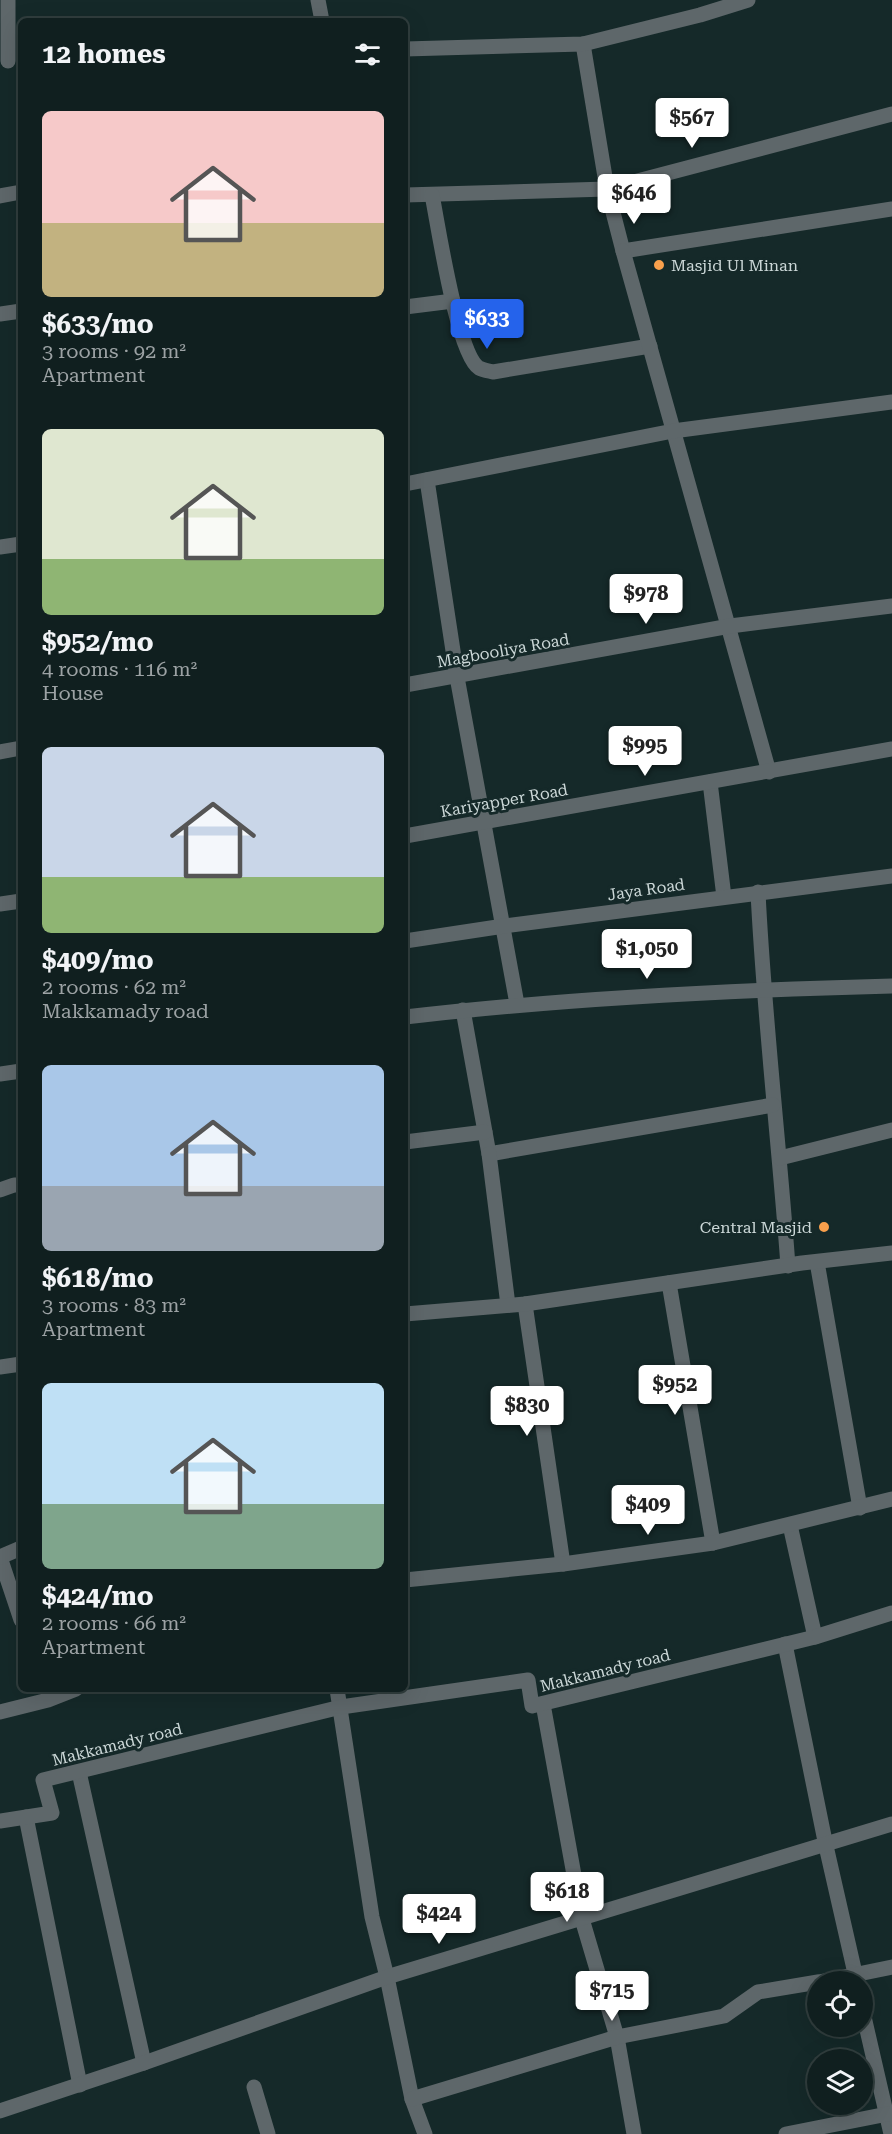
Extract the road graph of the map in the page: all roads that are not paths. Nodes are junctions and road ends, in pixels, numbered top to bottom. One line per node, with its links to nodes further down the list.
1 (8, 0): 7 (street)
2 (318, 0): 4 (street)
3 (748, 0): 5 (street)
4 (321, 18)
5 (583, 44): 6 (street); 9 (street)
6 (408, 49)
7 (10, 62)
8 (892, 114): 9 (street)
9 (607, 189): 12 (street); 15 (street)
10 (18, 193): 13 (street)
11 (408, 195): 12 (street)
12 (432, 195): 16 (street)
13 (0, 196)
14 (892, 214): 15 (street)
15 (623, 251): 20 (street)
16 (453, 301): 17 (street); 20 (street)
17 (408, 307)
18 (18, 311): 19 (street)
19 (0, 314)
20 (650, 346): 22 (street)
21 (892, 402): 22 (street)
22 (674, 431): 23 (street); 28 (street)
23 (427, 480): 24 (street); 29 (street)
24 (408, 483)
25 (18, 544): 26 (street)
26 (0, 547)
27 (892, 606): 28 (street, Magbooliya Road)
28 (730, 626): 29 (street, Magbooliya Road); 34 (street)
29 (457, 677): 30 (street, Magbooliya Road); 36 (street)
30 (408, 685)
31 (18, 749): 33 (street)
32 (892, 749): 34 (street, Kariyapper Road)
33 (0, 752)
34 (769, 772): 35 (street, Kariyapper Road)
35 (710, 782): 36 (street, Kariyapper Road); 40 (street)
36 (485, 821): 37 (street, Kariyapper Road); 43 (street)
37 (408, 835)
38 (892, 876): 39 (street, Jaya Road)
39 (758, 892): 40 (street, Jaya Road); 46 (street)
40 (724, 897): 43 (street, Jaya Road)
41 (18, 901): 42 (street)
42 (0, 904)
43 (504, 926): 44 (street, Jaya Road); 47 (street)
44 (408, 942)
45 (892, 987): 46 (street)
46 (763, 989): 47 (street); 52 (street)
47 (517, 1004): 48 (street)
48 (463, 1010): 49 (street); 54 (street)
49 (408, 1017)
50 (18, 1071): 51 (street)
51 (0, 1074)
52 (773, 1105): 56 (street); 57 (street)
53 (892, 1130): 57 (street)
54 (485, 1132): 55 (street); 56 (street)
55 (408, 1142)
56 (489, 1154): 65 (street)
57 (780, 1158): 62 (street)
58 (18, 1185): 59 (street)
59 (0, 1190)
60 (892, 1253): 61 (street)
61 (817, 1262): 62 (street); 70 (street)
62 (788, 1266): 63 (street)
63 (669, 1283): 64 (street); 72 (street)
64 (525, 1304): 65 (street); 75 (street)
65 (508, 1305): 66 (street)
66 (408, 1314)
67 (18, 1364): 68 (street)
68 (0, 1367)
69 (892, 1499): 70 (street)
70 (860, 1508): 71 (street)
71 (790, 1525): 72 (street); 79 (street)
72 (713, 1543): 75 (street)
73 (18, 1549): 74 (street)
74 (0, 1557): 77 (street)
75 (563, 1564): 76 (street)
76 (408, 1580)
77 (18, 1611)
78 (892, 1613): 79 (street, Makkamady road)
79 (815, 1637): 80 (street, Makkamady road)
80 (785, 1644): 83 (street, Makkamady road); 90 (street)
81 (338, 1692): 84 (street)
82 (46, 1694): 85 (street)
83 (543, 1704): 84 (street, Makkamady road); 91 (street)
84 (341, 1707): 86 (street, Makkamady road); 95 (street)
85 (0, 1712)
86 (80, 1772): 87 (street, Makkamady road); 99 (street)
87 (26, 1817): 88 (street, Makkamady road); 100 (street)
88 (0, 1821)
89 (892, 1824): 90 (street)
90 (826, 1846): 91 (street); 93 (street)
91 (582, 1919): 95 (street); 97 (street)
92 (892, 1967): 94 (street)
93 (854, 1971)
94 (873, 1973)
95 (387, 1977): 99 (street); 102 (street)
96 (807, 1984): 97 (street)
97 (617, 2037): 102 (street); 107 (street)
98 (869, 2037): 104 (street)
99 (144, 2063): 100 (street)
100 (80, 2085): 103 (street)
101 (254, 2087): 105 (street)
102 (412, 2099): 106 (street)
103 (0, 2111)
104 (889, 2114): 108 (street); 109 (street)
105 (268, 2134)
106 (425, 2134)
107 (634, 2134)
108 (786, 2134)
109 (891, 2134)

